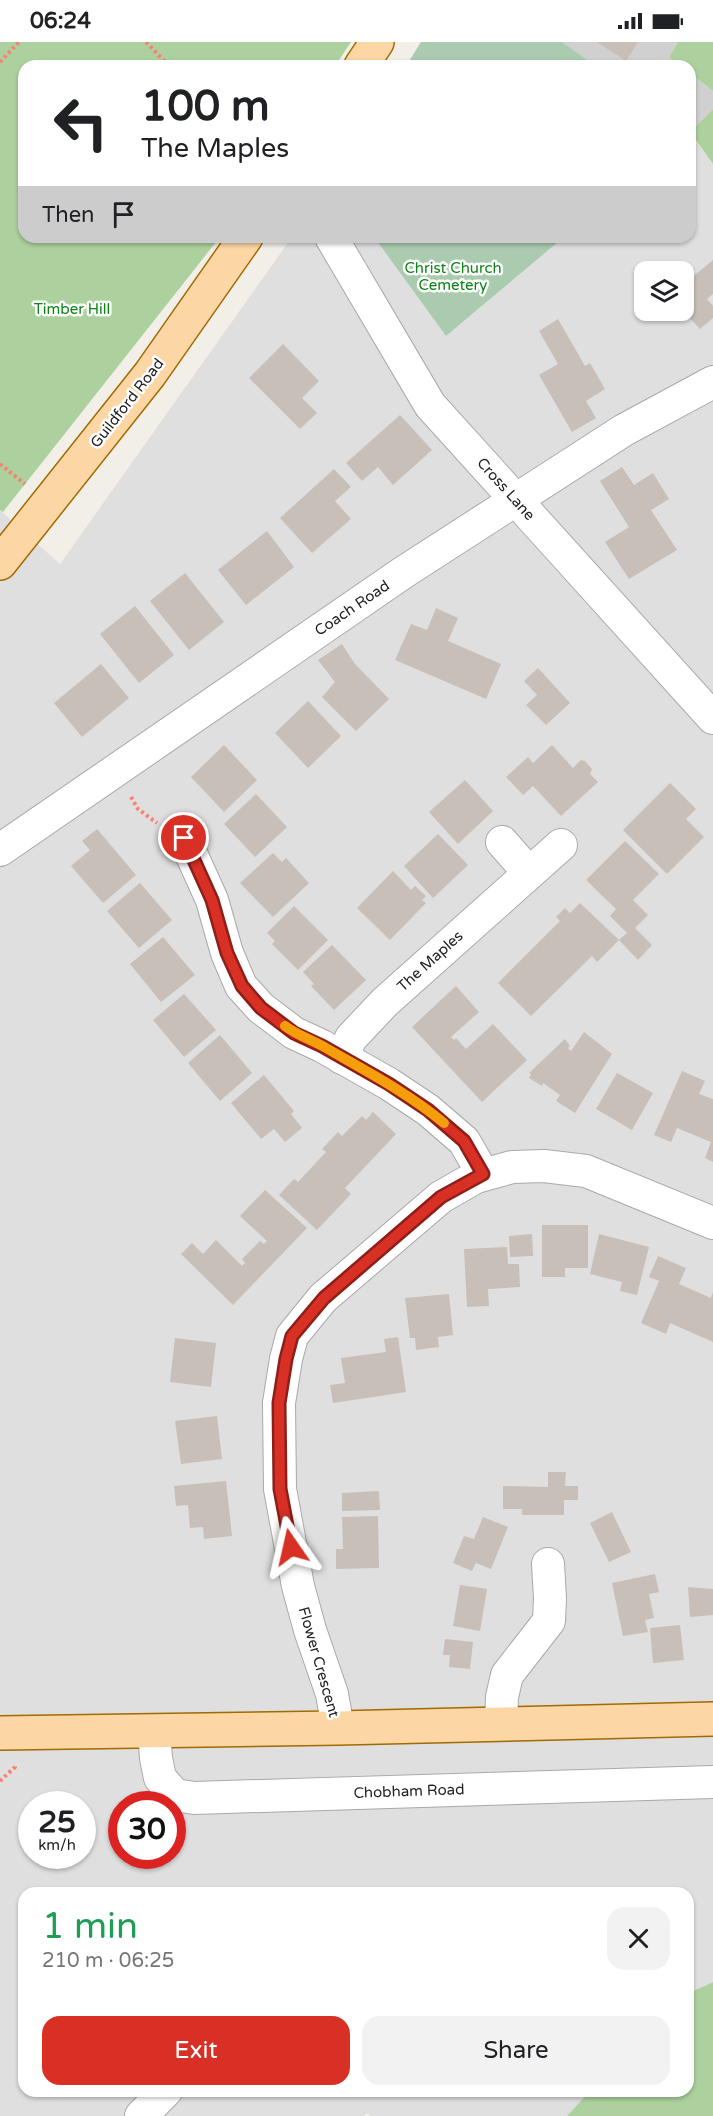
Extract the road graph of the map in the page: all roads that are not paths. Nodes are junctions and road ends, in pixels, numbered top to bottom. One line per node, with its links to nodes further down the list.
1 (377, 42): 2 (main road)
2 (365, 60)
3 (242, 243): 7 (main road, Guildford Road)
4 (335, 243): 6 (street, Cross Lane)
5 (713, 382): 6 (street, Coach Road)
6 (516, 500): 8 (street, Cross Lane); 12 (street, Coach Road)
7 (0, 563)
8 (713, 718)
9 (184, 838): 14 (street)
10 (502, 842): 13 (street)
11 (561, 845): 13 (street, The Maples)
12 (0, 850)
13 (529, 873): 14 (street, The Maples)
14 (342, 1058): 15 (street)
15 (483, 1174): 16 (street, Flower Crescent); 20 (street, Flower Crescent)
16 (713, 1223)
17 (548, 1564): 19 (street)
18 (713, 1719): 19 (main road)
19 (501, 1724): 20 (main road)
20 (338, 1728): 21 (main road)
21 (154, 1731): 22 (main road); 23 (street, Chobham Road)
22 (0, 1733)
23 (713, 1782)
24 (160, 2097): 25 (street)
25 (141, 2116)

